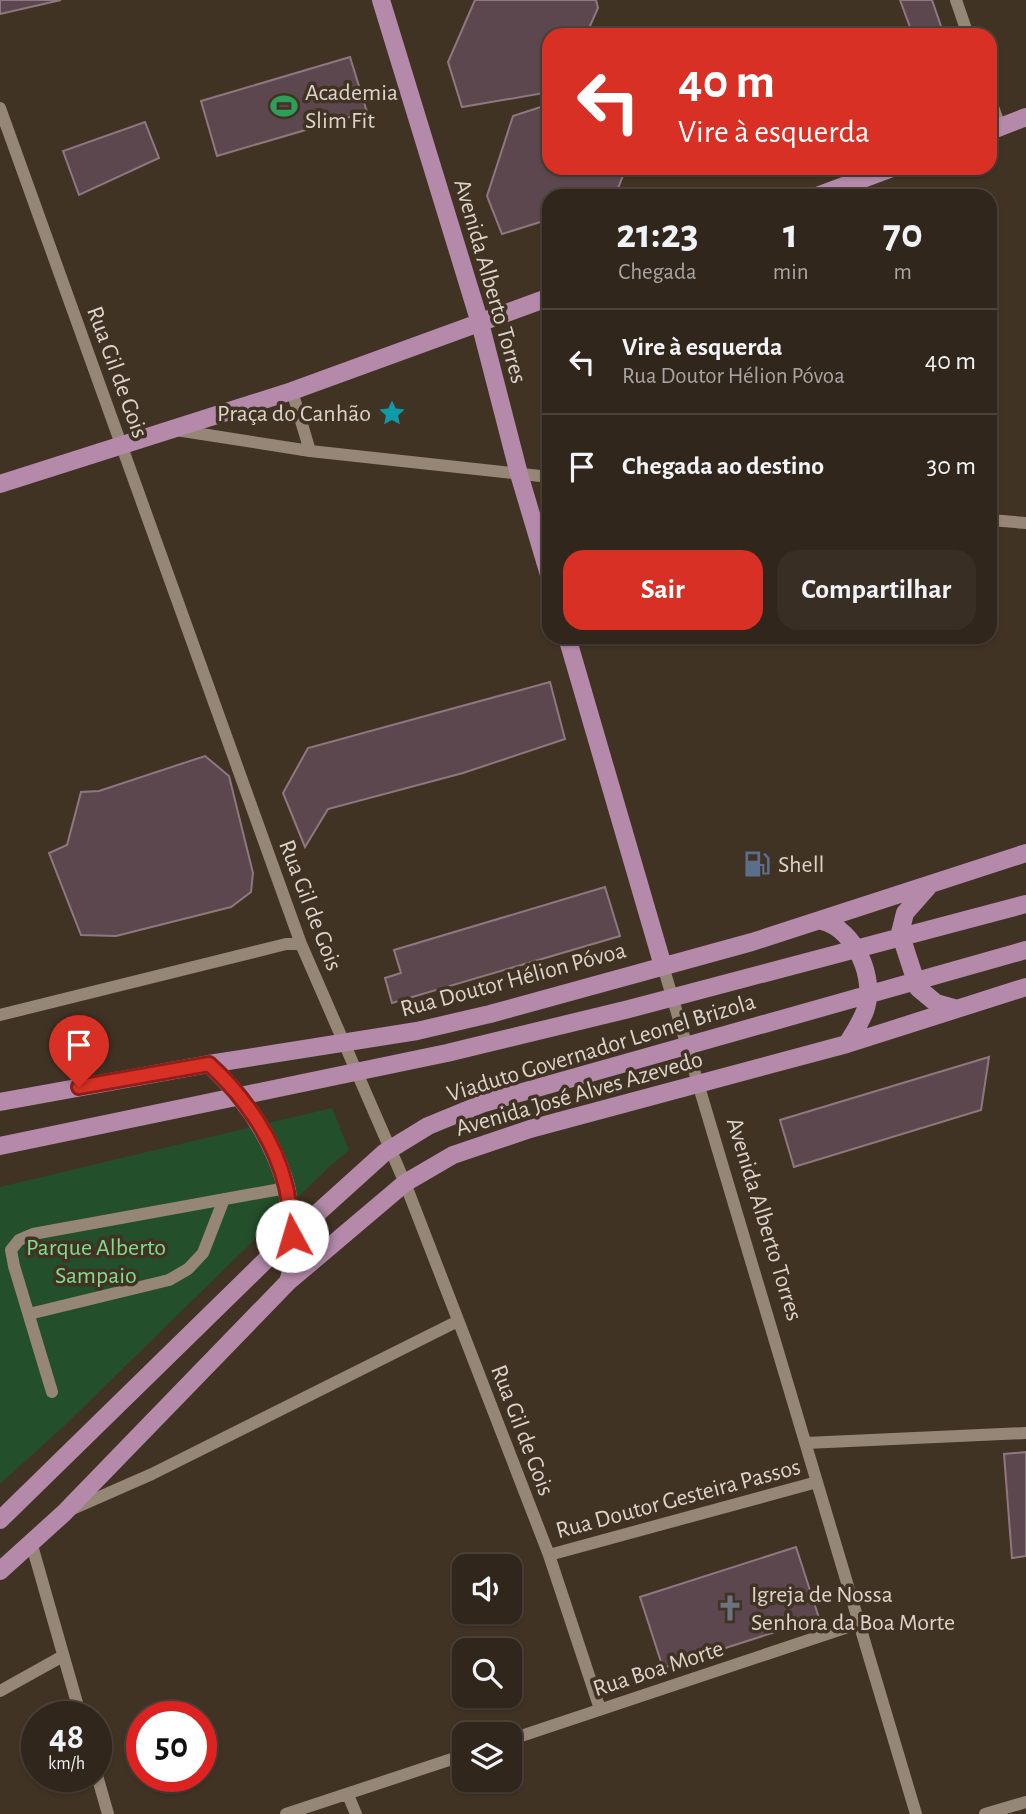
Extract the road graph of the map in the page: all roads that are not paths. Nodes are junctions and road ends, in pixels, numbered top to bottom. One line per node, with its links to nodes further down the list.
1 (381, 0): 10 (main road, Avenida Alberto Torres)
2 (956, 0): 3 (street)
3 (966, 28)
4 (0, 108): 13 (street, Rua Gil de Gois)
5 (1026, 117): 6 (main road)
6 (997, 128)
7 (873, 175): 8 (main road)
8 (836, 189)
9 (542, 300): 10 (main road)
10 (480, 323): 11 (main road); 15 (main road, Avenida Alberto Torres)
11 (292, 391): 12 (main road); 14 (street)
12 (172, 429): 13 (main road); 14 (street)
13 (122, 444): 17 (main road); 26 (street, Rua Gil de Gois)
14 (310, 451): 15 (street)
15 (519, 474): 16 (street); 20 (main road, Avenida Alberto Torres)
16 (542, 476)
17 (0, 484)
18 (997, 521): 19 (street)
19 (1026, 523)
20 (542, 551)
21 (569, 644): 28 (main road, Avenida Alberto Torres)
22 (1026, 853): 23 (main road, Rua Doutor Hélion Póvoa)
23 (930, 884): 25 (main road, Rua Doutor Hélion Póvoa); 30 (main road)
24 (1026, 904): 37 (main road, Viaduto Governador Leonel Brizola)
25 (822, 921): 28 (main road, Rua Doutor Hélion Póvoa); 33 (main road)
26 (301, 944): 31 (street); 32 (street, Rua Gil de Gois)
27 (1026, 950): 49 (main road, Viaduto Governador Leonel Brizola)
28 (663, 966): 32 (main road, Rua Doutor Hélion Póvoa); 35 (street, Avenida Alberto Torres)
29 (1026, 986): 30 (main road, Avenida José Alves Azevedo)
30 (957, 1009): 33 (main road, Avenida José Alves Azevedo)
31 (0, 1015)
32 (344, 1044): 34 (main road, Rua Doutor Hélion Póvoa); 38 (street, Rua Gil de Gois)
33 (847, 1044): 35 (main road, Avenida José Alves Azevedo)
34 (209, 1064): 36 (main road, Rua Doutor Hélion Póvoa); 39 (main road)
35 (699, 1082): 38 (main road, Avenida José Alves Azevedo); 46 (street, Avenida Alberto Torres)
36 (0, 1102)
37 (0, 1146)
38 (405, 1183): 41 (main road, Avenida José Alves Azevedo); 43 (street, Rua Gil de Gois)
39 (286, 1188): 40 (street); 41 (main road)
40 (224, 1199): 42 (street); 42 (street)
41 (288, 1282): 48 (main road, Avenida José Alves Azevedo)
42 (29, 1314): 44 (street)
43 (458, 1321): 48 (street, Avenida José Alves Azevedo); 51 (street, Rua Gil de Gois)
44 (52, 1392)
45 (1026, 1433): 46 (street, Rua Doutor Gesteira Passos)
46 (806, 1443): 47 (street, Avenida Alberto Torres)
47 (817, 1482): 51 (street, Rua Doutor Gesteira Passos); 53 (street, Avenida Alberto Torres)
48 (64, 1513): 50 (main road, Avenida José Alves Azevedo)
49 (0, 1520)
50 (31, 1542): 52 (main road, Avenida José Alves Azevedo); 54 (street)
51 (550, 1555): 57 (street, Rua Gil de Gois)
52 (0, 1571)
53 (860, 1623): 57 (street, Rua Boa Morte); 66 (street, Avenida Alberto Torres)
54 (63, 1656): 55 (street); 56 (street)
55 (0, 1691)
56 (76, 1701)
57 (600, 1709): 58 (street, Rua Boa Morte)
58 (522, 1736)
59 (452, 1759): 61 (street)
60 (102, 1792): 63 (street)
61 (348, 1794): 64 (street); 65 (street)
62 (1026, 1802): 67 (street)
63 (108, 1814)
64 (286, 1814)
65 (356, 1814)
66 (916, 1814)
67 (985, 1814)

